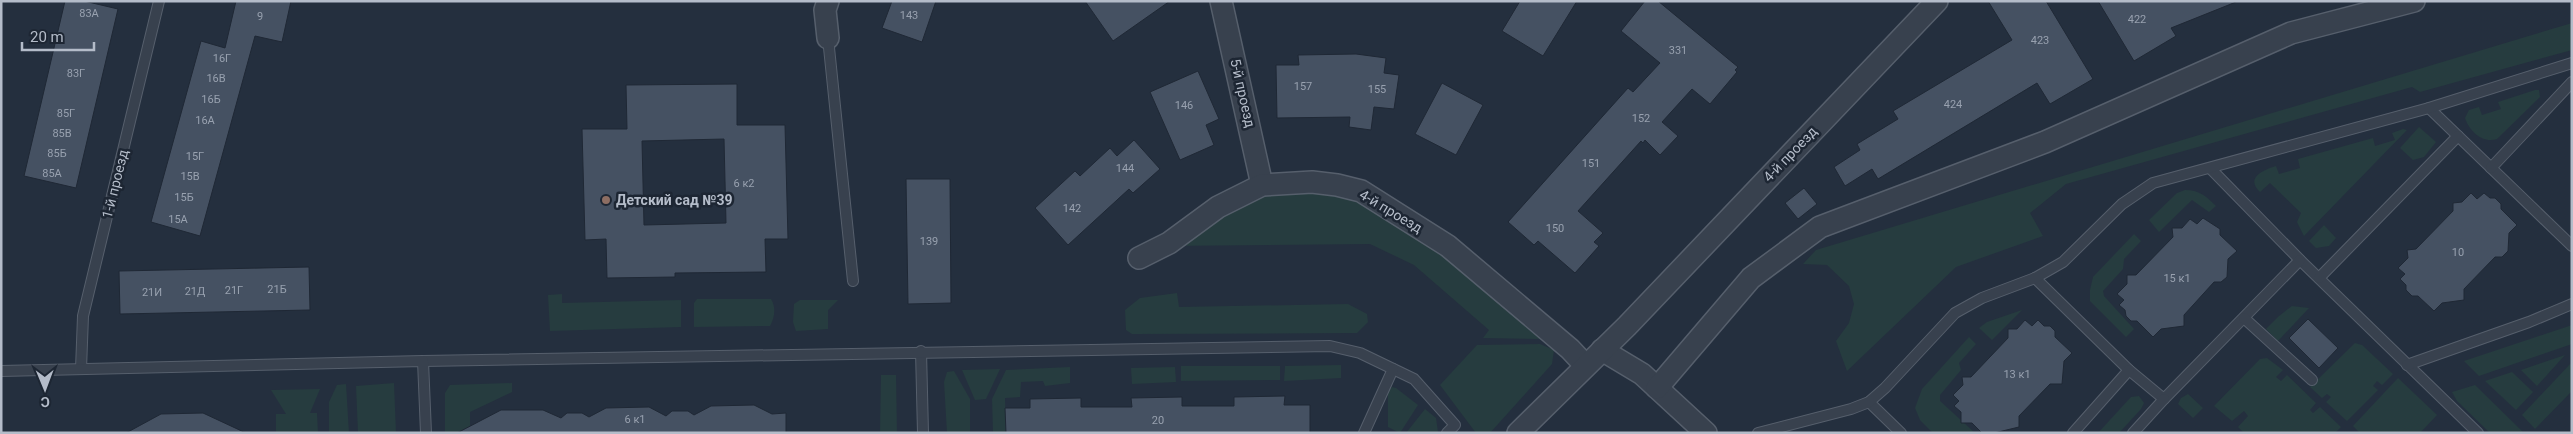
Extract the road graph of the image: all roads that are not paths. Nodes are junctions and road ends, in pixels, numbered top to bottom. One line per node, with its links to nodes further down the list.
1 (159, 1): 28 (lane, 1-й проезд)
2 (828, 1): 7 (street)
3 (1221, 1): 14 (street, 5-й проезд)
4 (2414, 1): 6 (street)
5 (1925, 5): 23 (street, 4-й проезд)
6 (2377, 6): 33 (street)
7 (828, 38): 20 (lane)
8 (2572, 63): 10 (lane)
9 (2572, 82): 13 (lane)
10 (2429, 108): 11 (lane); 12 (lane)
11 (2458, 136): 13 (lane); 19 (lane)
12 (2210, 168): 17 (lane); 18 (lane)
13 (2491, 168): 15 (lane)
14 (1262, 185): 16 (street, 4-й проезд); 26 (street, 4-й проезд)
15 (2572, 246)
16 (1139, 258)
17 (2300, 260): 19 (lane); 22 (lane)
18 (2035, 278): 30 (lane); 35 (lane)
19 (2319, 278): 27 (lane)
20 (853, 281)
21 (2572, 304): 27 (lane)
22 (2244, 318): 32 (lane); 34 (lane)
23 (1602, 350): 26 (street, 4-й проезд); 33 (street)
24 (921, 351): 25 (lane); 29 (lane); 38 (lane)
25 (423, 361): 28 (lane); 37 (lane)
26 (1586, 365): 41 (street, 4-й проезд)
27 (2407, 365): 47 (lane)
28 (81, 369): 31 (lane)
29 (1393, 369): 36 (lane); 39 (lane)
30 (2129, 370): 34 (lane); 45 (lane)
31 (1, 371)
32 (2312, 380)
33 (1657, 388): 42 (street)
34 (2164, 399): 46 (lane)
35 (1869, 402): 43 (lane); 44 (lane)
36 (1457, 429): 40 (lane)
37 (426, 433)
38 (923, 433)
39 (1364, 433)
40 (1447, 433)
41 (1518, 433)
42 (1706, 433)
43 (1758, 433)
44 (1901, 433)
45 (2073, 433)
46 (2133, 433)
47 (2478, 433)

